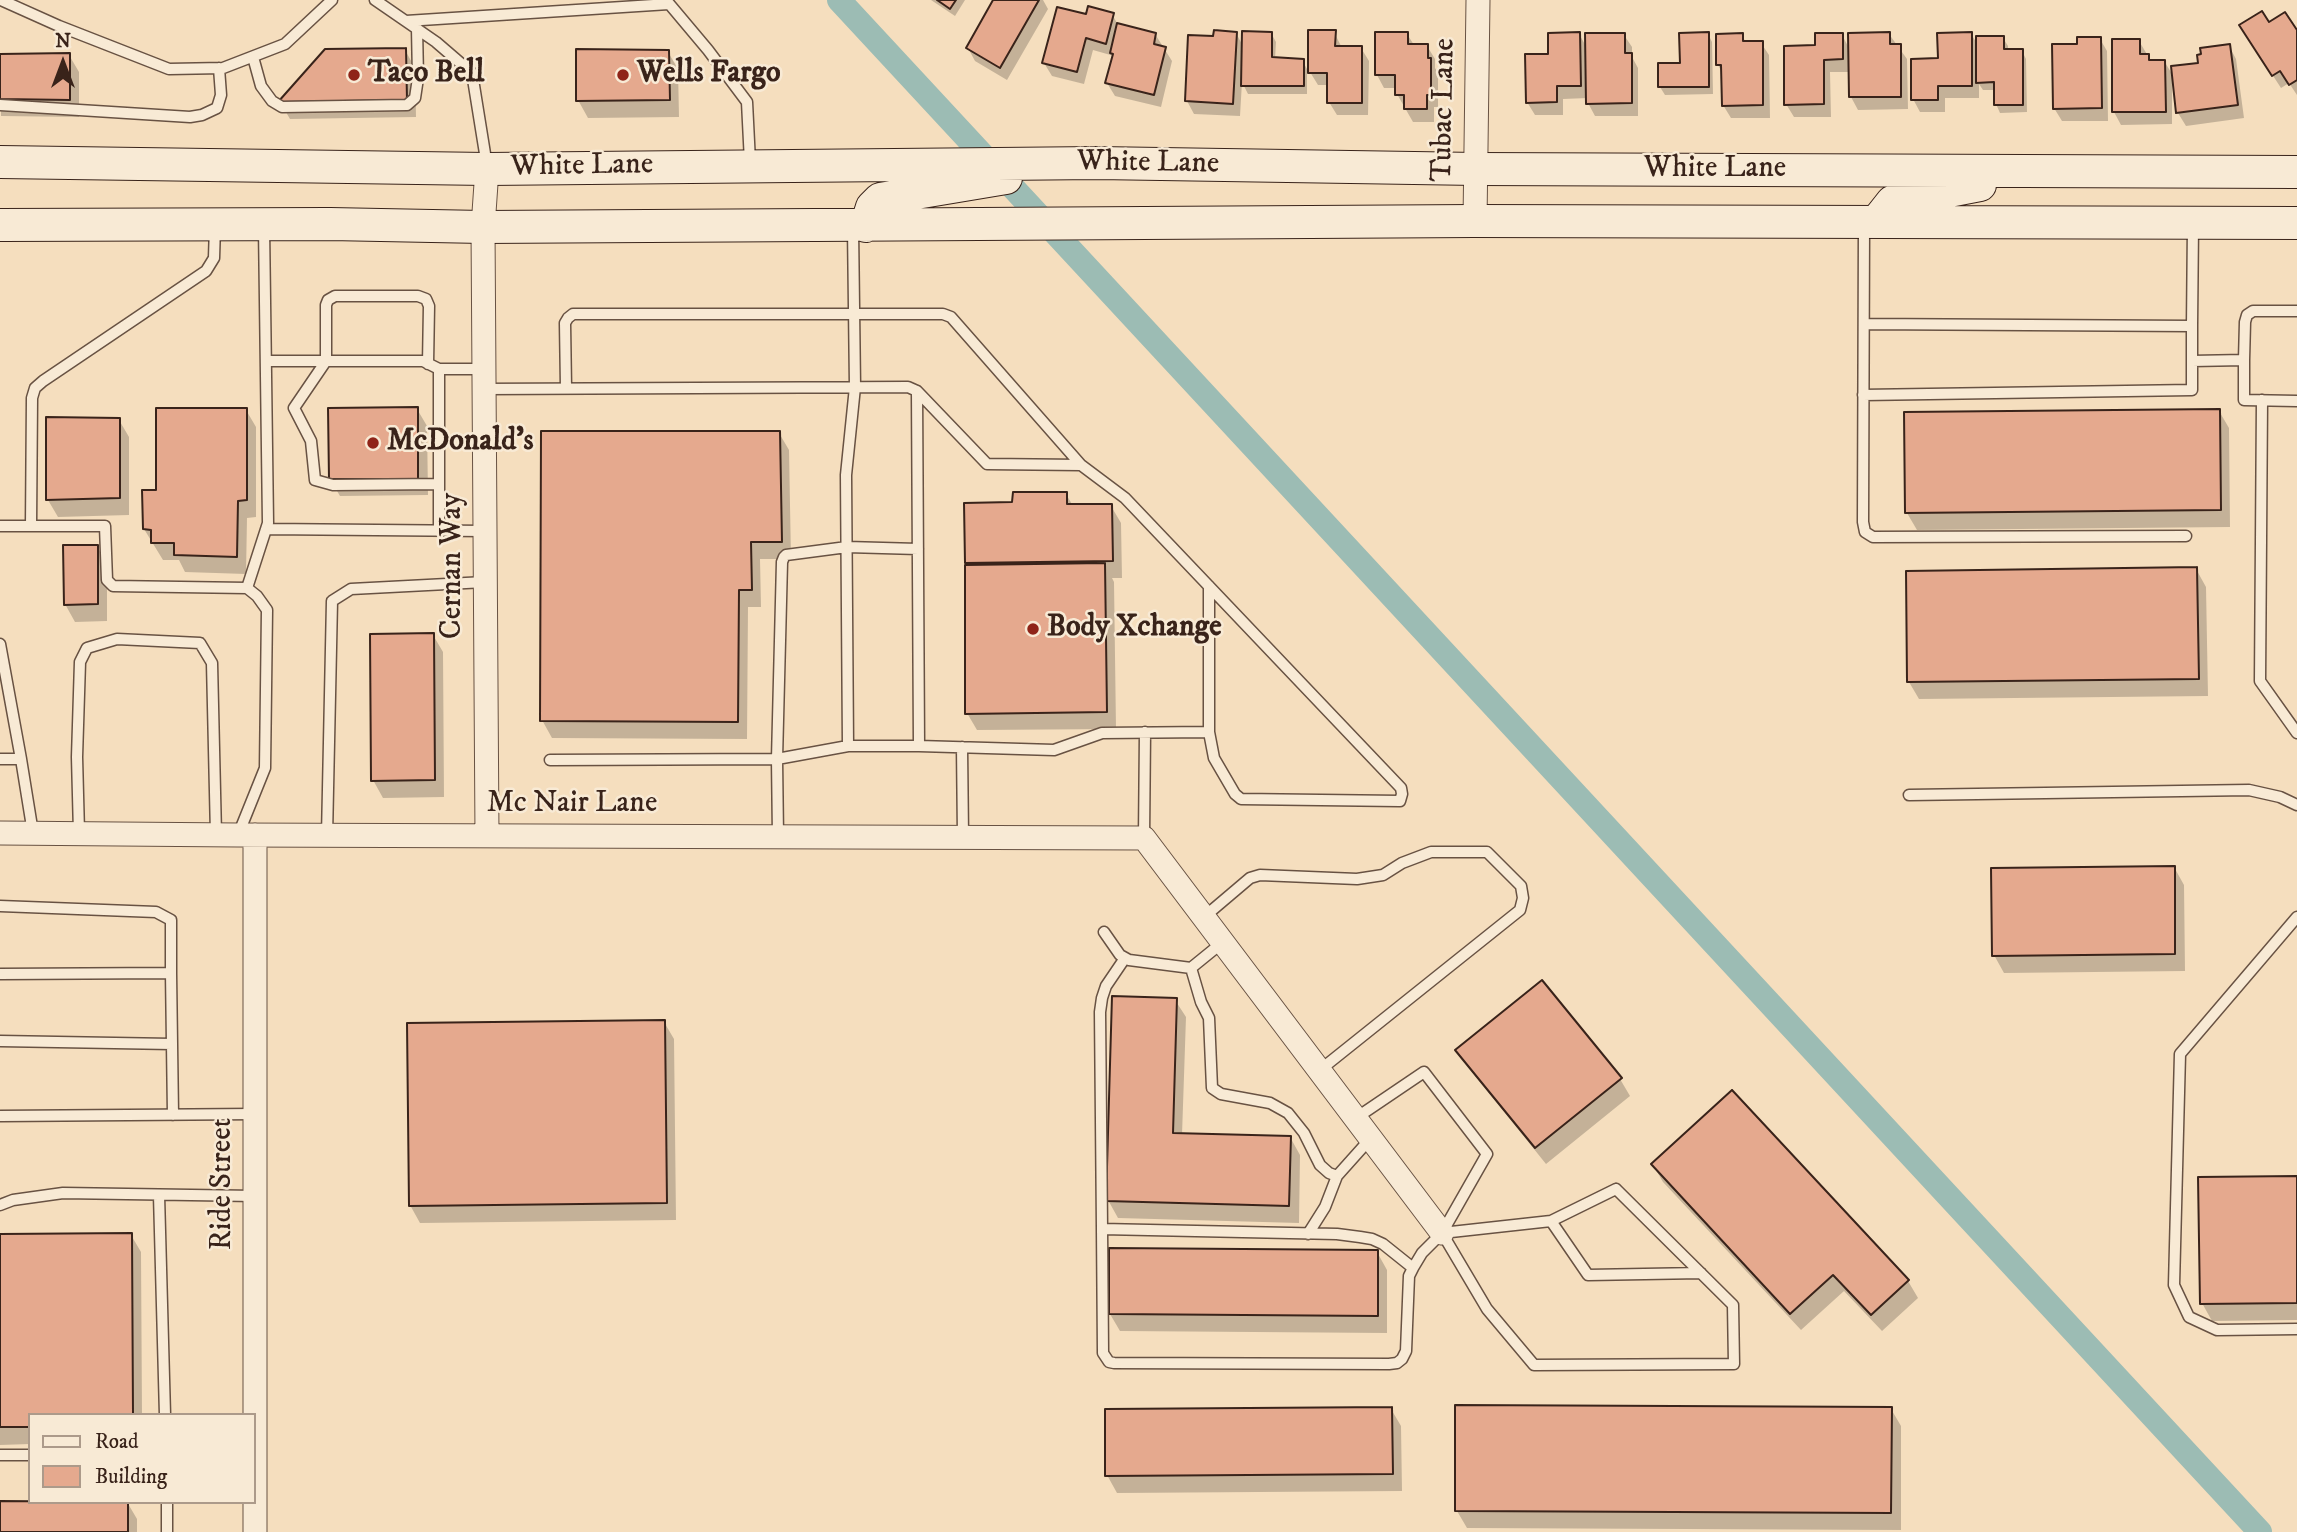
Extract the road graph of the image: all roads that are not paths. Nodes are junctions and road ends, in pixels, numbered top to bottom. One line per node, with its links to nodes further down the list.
1 (1, 0): 9 (lane)
2 (332, 0): 8 (lane)
3 (374, 0): 6 (lane)
4 (1478, 0): 15 (street, Tubac Lane)
5 (668, 2): 6 (lane); 13 (lane)
6 (406, 21): 7 (lane)
7 (416, 28): 8 (lane); 14 (lane)
8 (253, 57): 9 (lane)
9 (219, 68): 10 (lane)
10 (0, 105)
11 (0, 162): 14 (main road, White Lane)
12 (1098, 163): 13 (main road, White Lane); 15 (main road, White Lane); 18 (main road)
13 (750, 165): 14 (main road, White Lane)
14 (487, 169): 27 (street, Cernan Way)
15 (1477, 169): 16 (main road, White Lane); 19 (street, Tubac Lane)
16 (2058, 171): 17 (main road, White Lane); 20 (main road)
17 (2297, 172)
18 (905, 211): 19 (main road, White Lane); 26 (main road, White Lane)
19 (1475, 221): 20 (main road, White Lane)
20 (1871, 221): 21 (main road, White Lane); 30 (lane)
21 (2193, 222): 22 (main road, White Lane); 31 (lane)
22 (2297, 223)
23 (215, 224): 24 (main road, White Lane); 25 (main road, White Lane); 47 (lane)
24 (264, 224): 27 (main road, White Lane); 33 (lane)
25 (0, 225)
26 (859, 226): 27 (main road, White Lane); 29 (lane)
27 (483, 227): 37 (street, Cernan Way)
28 (2297, 311): 32 (lane)
29 (854, 315): 38 (lane); 39 (lane); 44 (lane)
30 (1864, 324): 31 (lane); 41 (lane)
31 (2192, 326): 35 (lane)
32 (2244, 360): 35 (lane); 42 (lane)
33 (266, 361): 34 (lane); 48 (lane)
34 (326, 361): 36 (lane); 36 (lane); 45 (lane)
35 (2192, 361): 41 (lane)
36 (433, 366): 37 (lane); 45 (lane)
37 (484, 379): 39 (lane); 50 (street, Cernan Way)
38 (855, 387): 39 (lane); 40 (lane); 52 (lane)
39 (566, 388)
40 (917, 391): 44 (lane); 53 (lane)
41 (1863, 395): 51 (lane)
42 (2262, 400): 43 (lane); 60 (lane)
43 (2297, 401)
44 (1081, 465): 55 (lane)
45 (439, 485): 49 (lane)
46 (0, 526): 47 (lane)
47 (31, 526): 56 (lane)
48 (267, 529): 49 (lane); 56 (lane)
49 (439, 531): 50 (lane)
50 (485, 531): 54 (street, Cernan Way)
51 (2186, 536)
52 (847, 547): 53 (lane); 61 (lane); 66 (lane)
53 (918, 549): 62 (lane)
54 (485, 582): 74 (lane); 75 (street, Cernan Way)
55 (1209, 586): 59 (lane); 59 (lane)
56 (247, 588): 73 (lane)
57 (0, 645): 65 (lane)
58 (1144, 732): 59 (lane); 63 (lane); 78 (lane)
59 (1209, 732)
60 (2297, 733)
61 (848, 746): 62 (lane); 66 (lane)
62 (919, 746): 63 (lane)
63 (962, 747): 77 (lane)
64 (0, 759): 65 (lane)
65 (21, 759): 71 (lane)
66 (777, 759): 67 (lane); 76 (lane)
67 (550, 760)
68 (1909, 795): 69 (lane)
69 (2297, 805)
70 (0, 833): 71 (street, Mc Nair Lane)
71 (33, 833): 72 (street, Mc Nair Lane)
72 (79, 833): 73 (street, Mc Nair Lane); 73 (lane)
73 (237, 835): 74 (street, Mc Nair Lane); 91 (street, Ride Street)
74 (327, 836): 75 (street, Mc Nair Lane)
75 (487, 836): 76 (street, Mc Nair Lane)
76 (778, 837): 77 (street, Mc Nair Lane)
77 (963, 837): 78 (street, Mc Nair Lane)
78 (1144, 838): 80 (street)
79 (0, 906): 86 (lane)
80 (1204, 917): 83 (street); 90 (lane)
81 (2297, 917): 106 (lane)
82 (1104, 932): 84 (lane)
83 (1223, 942): 85 (lane); 90 (street)
84 (1125, 958): 85 (lane); 101 (lane)
85 (1191, 968): 96 (lane)
86 (171, 973): 87 (lane); 89 (lane)
87 (0, 974)
88 (0, 1041): 89 (lane)
89 (172, 1044): 92 (lane)
90 (1320, 1070): 94 (street)
91 (255, 1114): 92 (lane); 98 (street, Ride Street)
92 (173, 1115): 93 (lane)
93 (0, 1116)
94 (1356, 1118): 95 (street); 102 (lane)
95 (1371, 1138): 96 (lane); 102 (street)
96 (1338, 1176): 103 (lane)
97 (159, 1195): 98 (lane); 99 (lane); 107 (lane)
98 (255, 1196): 108 (street, Ride Street)
99 (0, 1205)
100 (1551, 1221): 102 (lane); 105 (lane); 105 (lane)
101 (1102, 1228): 103 (lane); 104 (lane)
102 (1442, 1233): 104 (lane); 105 (lane)
103 (1308, 1234): 104 (lane)
104 (1413, 1268)
105 (1701, 1273)
106 (2297, 1329)
107 (165, 1413)
108 (254, 1413)
109 (0, 1455): 110 (lane)
110 (28, 1455)
111 (167, 1504): 113 (lane)
112 (255, 1504): 114 (street, Ride Street)
113 (167, 1532)
114 (255, 1532)

